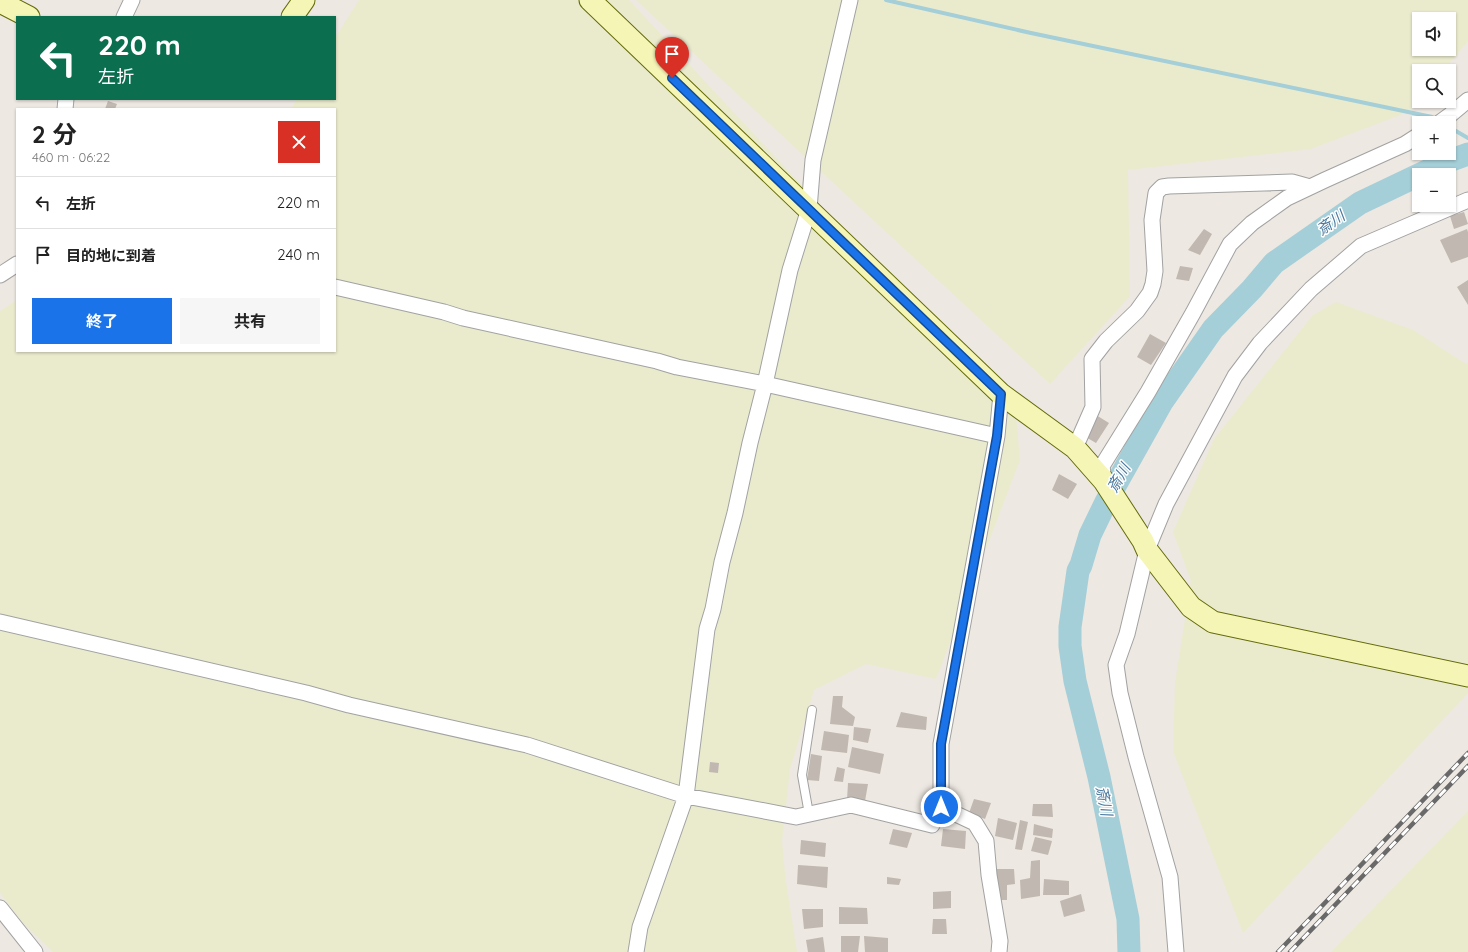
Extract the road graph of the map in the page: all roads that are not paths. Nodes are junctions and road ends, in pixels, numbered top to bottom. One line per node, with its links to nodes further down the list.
1 (132, 0): 7 (street)
2 (304, 0): 8 (street)
3 (590, 0): 14 (street)
4 (850, 0): 14 (street)
5 (0, 2): 6 (street)
6 (27, 16)
7 (124, 16)
8 (293, 16)
9 (1468, 100): 10 (street)
10 (1450, 116)
11 (1412, 140): 12 (street)
12 (1310, 187): 21 (street); 22 (street)
13 (1468, 200): 23 (street)
14 (809, 209): 18 (street); 19 (street)
15 (16, 265): 16 (street)
16 (0, 275)
17 (336, 287): 18 (street)
18 (765, 384): 20 (street); 27 (street)
19 (1001, 394): 20 (street); 21 (street)
20 (997, 436): 28 (street)
21 (1075, 448): 22 (street)
22 (1104, 481): 23 (street)
23 (1145, 546): 25 (street); 34 (street)
24 (0, 622): 27 (street)
25 (1468, 676)
26 (812, 710): 29 (lane)
27 (686, 796): 29 (street); 32 (street)
28 (941, 807): 29 (street); 33 (street)
29 (809, 814)
30 (0, 908): 31 (street)
31 (35, 952)
32 (636, 952)
33 (999, 952)
34 (1176, 952)

